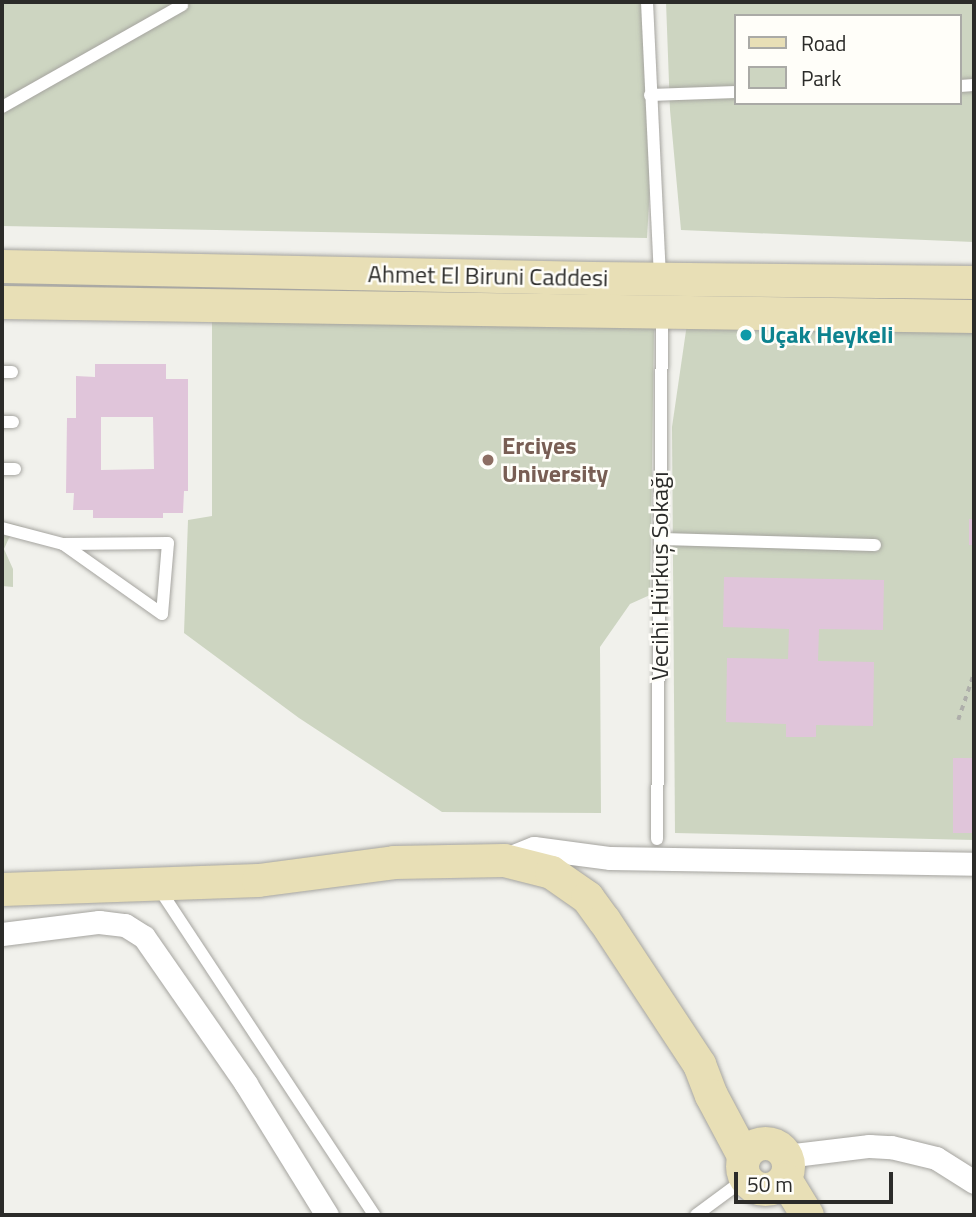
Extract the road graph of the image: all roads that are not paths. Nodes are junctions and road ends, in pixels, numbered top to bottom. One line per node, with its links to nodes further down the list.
1 (648, 2): 4 (lane, Vecihi Hürkuş Sokağı)
2 (182, 5): 5 (lane)
3 (734, 92): 4 (lane)
4 (650, 95): 9 (lane, Vecihi Hürkuş Sokağı)
5 (2, 107)
6 (2, 266): 9 (street, Ahmet El Biruni Caddesi)
7 (797, 281): 8 (street, Ahmet El Biruni Caddesi); 9 (street, Ahmet El Biruni Caddesi); 11 (street)
8 (974, 282)
9 (661, 296): 10 (street, Ahmet El Biruni Caddesi); 11 (street, Ahmet El Biruni Caddesi); 14 (lane, Vecihi Hürkuş Sokağı)
10 (2, 302)
11 (795, 313): 12 (street, Ahmet El Biruni Caddesi)
12 (974, 316)
13 (2, 527): 15 (lane)
14 (660, 539): 16 (lane); 17 (lane, Vecihi Hürkuş Sokağı)
15 (63, 544): 15 (lane)
16 (875, 545)
17 (657, 839)
18 (504, 860): 19 (street); 20 (street); 23 (street)
19 (974, 864)
20 (156, 884): 21 (street); 26 (lane)
21 (2, 889)
22 (2, 934): 25 (street)
23 (766, 1167): 24 (street); 27 (lane); 28 (street); 29 (street)
24 (974, 1182)
25 (327, 1215)
26 (374, 1215)
27 (696, 1215)
28 (786, 1215)
29 (807, 1215)

